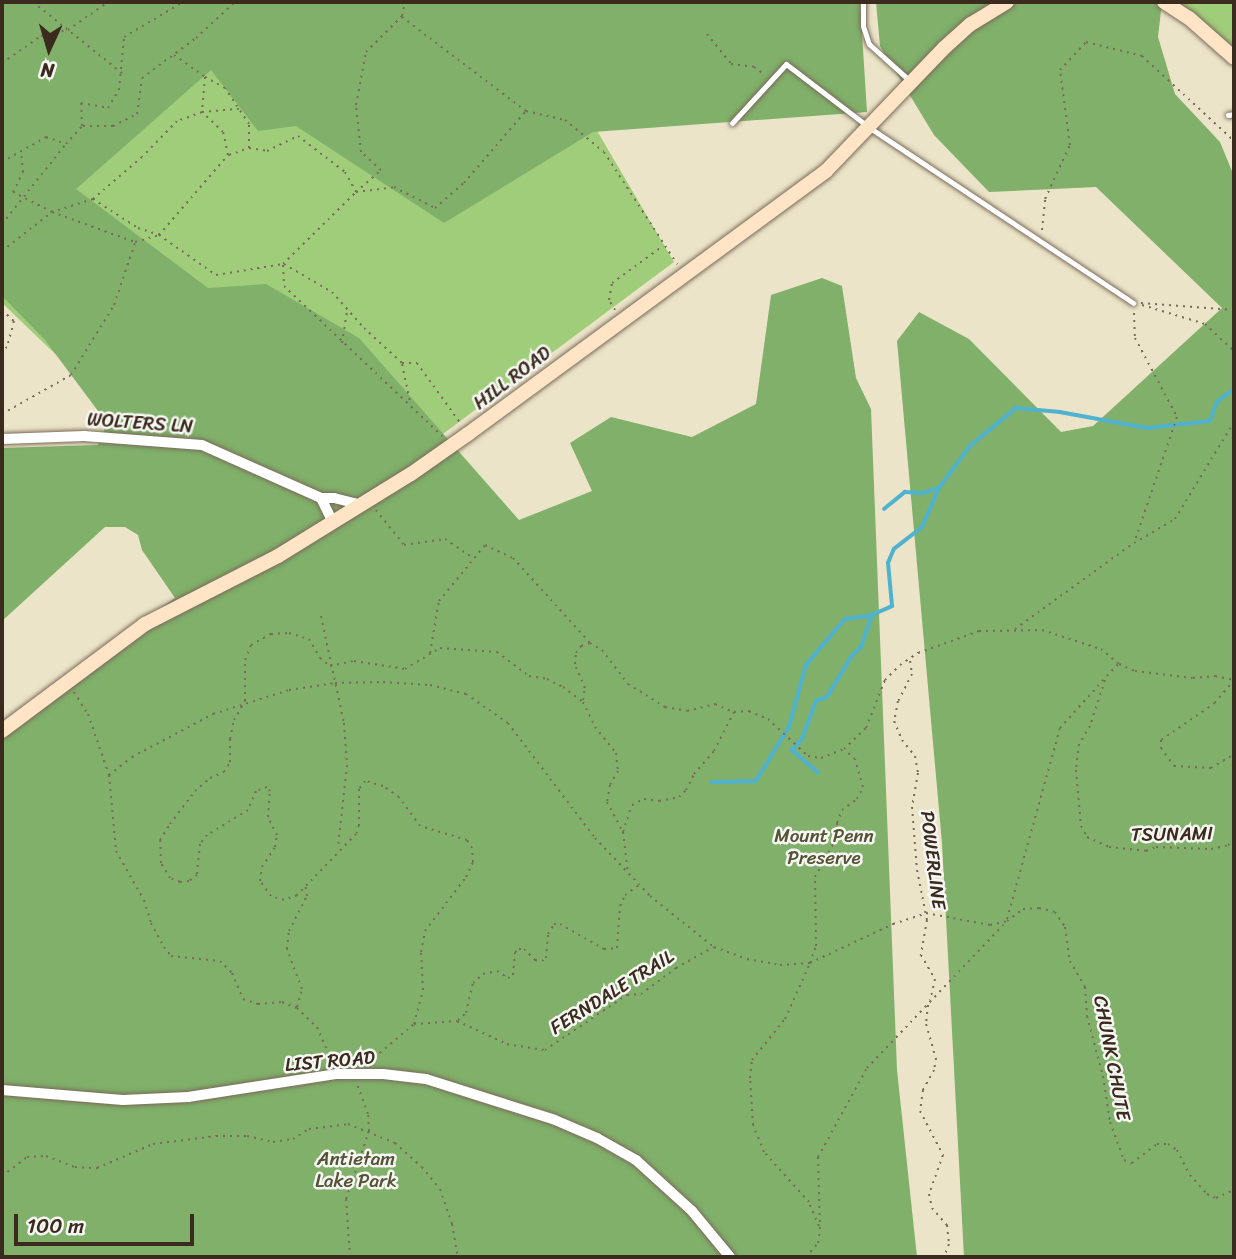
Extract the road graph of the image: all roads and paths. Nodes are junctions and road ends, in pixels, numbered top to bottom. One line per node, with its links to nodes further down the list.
1 (2, 2): 2 (path)
2 (12, 2)
3 (33, 2): 12 (path)
4 (108, 2): 12 (path)
5 (183, 2): 17 (path)
6 (235, 2): 14 (path)
7 (405, 2): 11 (path)
8 (863, 2): 20 (lane)
9 (1007, 2): 20 (street, HILL ROAD)
10 (1164, 2): 15 (street)
11 (402, 16): 22 (path); 33 (path)
12 (68, 30): 16 (path); 17 (path)
13 (708, 34): 19 (path)
14 (173, 54): 18 (path); 25 (path)
15 (1234, 58)
16 (2, 63)
17 (122, 73): 25 (path)
18 (205, 77): 21 (path); 23 (path)
19 (772, 79): 24 (lane); 26 (lane)
20 (912, 82): 26 (street, HILL ROAD)
21 (239, 109): 23 (path); 29 (path)
22 (526, 111): 33 (path); 43 (path)
23 (202, 112): 31 (path); 34 (path)
24 (732, 123)
25 (82, 126): 28 (path)
26 (870, 128): 39 (lane); 43 (street, HILL ROAD)
27 (1234, 141): 39 (path)
28 (66, 144): 30 (path); 36 (path)
29 (249, 148): 31 (path); 33 (path)
30 (21, 154): 32 (path); 35 (path)
31 (228, 155): 37 (path)
32 (2, 162)
33 (356, 192): 42 (path)
34 (93, 199): 35 (path); 37 (path)
35 (52, 212): 38 (path); 41 (path)
36 (2, 224)
37 (159, 235): 38 (path); 42 (path)
38 (135, 242): 54 (path)
39 (1041, 242): 44 (lane)
40 (664, 245): 48 (path)
41 (2, 251)
42 (283, 264): 45 (path); 49 (path)
43 (685, 276): 48 (street, HILL ROAD)
44 (1133, 303): 47 (path); 51 (path); 62 (path)
45 (347, 309): 49 (path); 52 (path)
46 (2, 310): 50 (path)
47 (1234, 310)
48 (622, 321): 56 (street, HILL ROAD)
49 (342, 343): 53 (path)
50 (2, 351)
51 (1234, 351)
52 (402, 363): 53 (path); 56 (path)
53 (410, 404): 58 (path)
54 (2, 414)
55 (1234, 422): 62 (path)
56 (468, 434): 58 (street, HILL ROAD)
57 (2, 439): 59 (street, WOLTERS LN)
58 (451, 446): 60 (street, HILL ROAD)
59 (321, 498): 60 (street, WOLTERS LN); 61 (street)
60 (365, 503): 61 (street, HILL ROAD); 63 (path)
61 (333, 523): 73 (street, HILL ROAD)
62 (1134, 544): 65 (path)
63 (474, 558): 66 (path); 67 (path)
64 (321, 616): 70 (path)
65 (1014, 629): 68 (path); 69 (path)
66 (590, 643): 76 (path); 77 (path)
67 (430, 653): 70 (path); 76 (path)
68 (909, 659): 79 (path); 88 (path, POWERLINE)
69 (1119, 664): 71 (path, TSUNAMI); 72 (path)
70 (330, 666): 74 (path); 75 (path)
71 (1106, 677): 83 (path, TSUNAMI); 89 (path)
72 (1234, 680): 80 (path)
73 (68, 682): 78 (street, HILL ROAD); 81 (path)
74 (335, 682): 75 (path); 84 (path); 85 (path)
75 (245, 701): 81 (path); 86 (path)
76 (583, 702): 82 (path)
77 (734, 712): 79 (path); 82 (path)
78 (2, 732)
79 (844, 750): 91 (path)
80 (1234, 754)
81 (109, 775): 92 (path)
82 (623, 832): 85 (path)
83 (1234, 840)
84 (338, 849): 86 (path); 94 (path)
85 (628, 873): 87 (path)
86 (305, 884): 92 (path)
87 (639, 885): 90 (path); 93 (path)
88 (926, 913): 89 (path, CHUNK CHUTE); 91 (path); 106 (path, POWERLINE)
89 (1007, 921): 100 (path, CHUNK CHUTE); 101 (path)
90 (715, 947): 91 (path); 93 (path, FERNDALE TRAIL)
91 (810, 963): 101 (path)
92 (297, 1008): 96 (path)
93 (457, 1021): 94 (path, FERNDALE TRAIL)
94 (414, 1024): 95 (path)
95 (362, 1073): 96 (street, LIST ROAD); 98 (path); 104 (street, LIST ROAD)
96 (337, 1074): 97 (street, LIST ROAD)
97 (2, 1090)
98 (369, 1131): 99 (path); 102 (path); 103 (path)
99 (2, 1176)
100 (1234, 1190)
101 (820, 1229): 105 (path)
102 (349, 1257)
103 (458, 1257)
104 (730, 1257)
105 (806, 1257)
106 (944, 1257)

